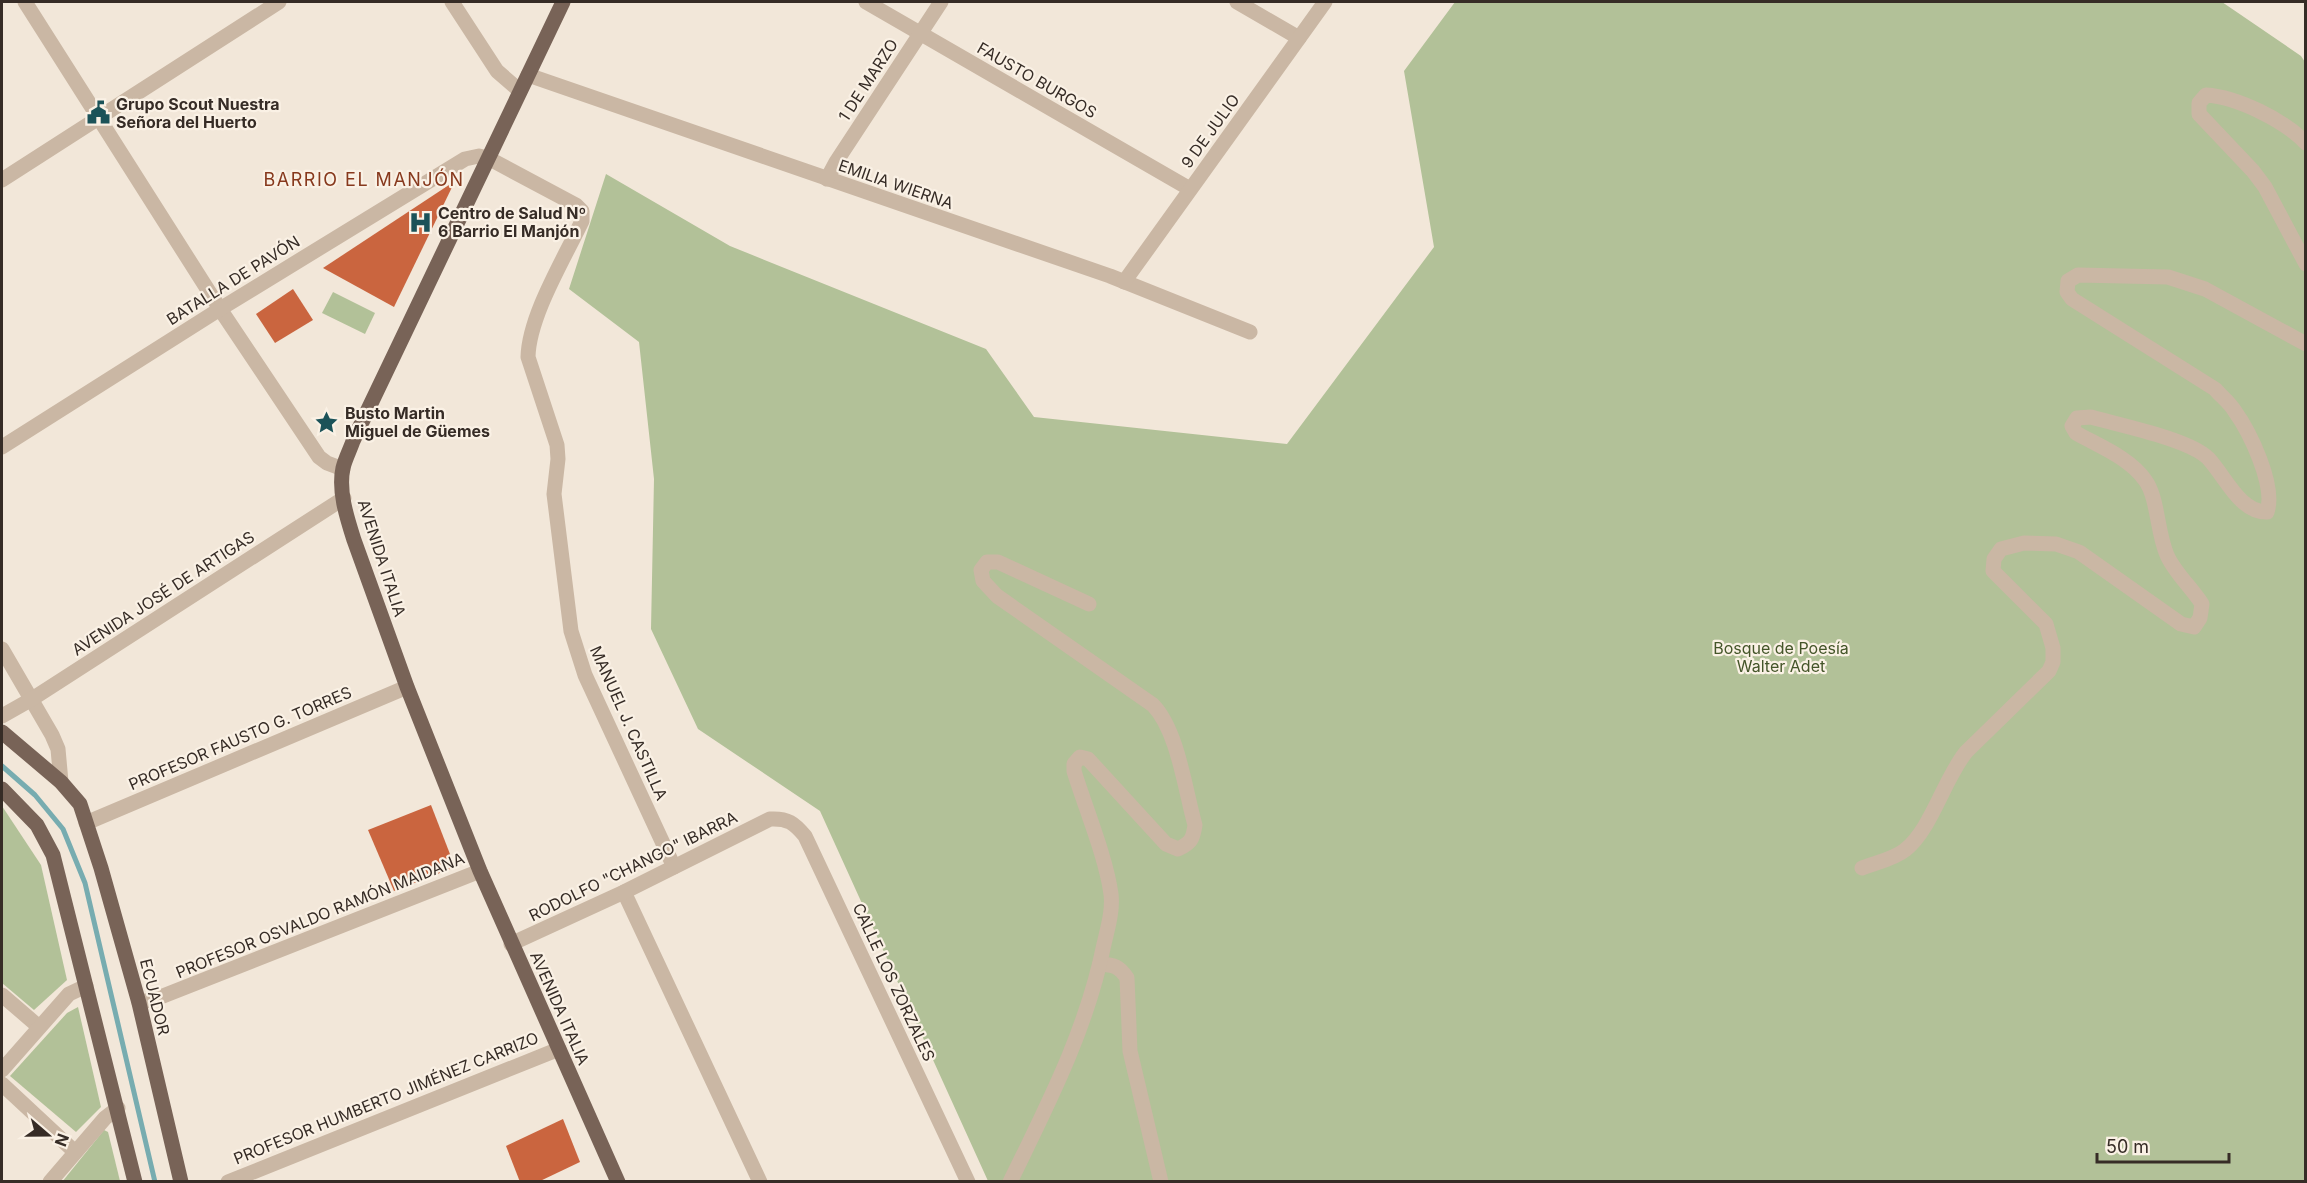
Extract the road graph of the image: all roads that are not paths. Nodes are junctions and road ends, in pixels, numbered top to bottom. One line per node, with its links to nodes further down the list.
1 (25, 2): 13 (street)
2 (279, 2): 13 (street)
3 (452, 2): 12 (street)
4 (563, 2): 11 (main road)
5 (866, 2): 9 (street, FAUSTO BURGOS)
6 (941, 2): 9 (street, 1 DE MARZO)
7 (1237, 2): 10 (street)
8 (1325, 2): 10 (street, 9 DE JULIO)
9 (920, 33): 16 (street, 1 DE MARZO); 18 (street, FAUSTO BURGOS)
10 (1299, 38): 18 (street, 9 DE JULIO)
11 (528, 75): 12 (main road); 16 (street, EMILIA WIERNA)
12 (520, 91): 15 (main road)
13 (98, 118): 17 (street); 21 (street)
14 (2306, 143): 19 (street)
15 (488, 158): 21 (street, BATALLA DE PAVÓN); 25 (main road); 37 (street, MANUEL J. CASTILLA)
16 (827, 179): 20 (street, EMILIA WIERNA)
17 (2, 180)
18 (1190, 189): 20 (street, 9 DE JULIO)
19 (2306, 264)
20 (1124, 282): 22 (street, EMILIA WIERNA)
21 (220, 309): 24 (street, BATALLA DE PAVÓN); 25 (street)
22 (1250, 332)
23 (2306, 344): 38 (street)
24 (2, 447)
25 (343, 469): 26 (main road, AVENIDA ITALIA)
26 (344, 498): 29 (main road, AVENIDA ITALIA); 30 (street, AVENIDA JOSÉ DE ARTIGAS)
27 (1089, 604): 42 (street)
28 (2, 648): 30 (street)
29 (407, 687): 36 (street, PROFESOR FAUSTO G. TORRES); 39 (main road, AVENIDA ITALIA)
30 (32, 699): 31 (street, AVENIDA JOSÉ DE ARTIGAS); 33 (street)
31 (2, 716)
32 (2, 732): 33 (main road, ECUADOR)
33 (62, 782): 36 (main road, ECUADOR)
34 (2, 789): 43 (main road)
35 (770, 819): 37 (street, RODOLFO "CHANGO" IBARRA); 58 (street, CALLE LOS ZORZALES)
36 (86, 823): 45 (main road, ECUADOR)
37 (675, 867): 40 (street, RODOLFO "CHANGO" IBARRA)
38 (1862, 868)
39 (480, 871): 41 (main road, AVENIDA ITALIA); 45 (street, PROFESOR OSVALDO RAMÓN MAIDANA)
40 (624, 892): 41 (street, RODOLFO "CHANGO" IBARRA); 57 (street)
41 (511, 944): 47 (main road, AVENIDA ITALIA)
42 (1100, 964): 59 (street); 60 (street)
43 (86, 986): 46 (street); 50 (main road)
44 (2, 995): 46 (street)
45 (139, 1003): 54 (main road, ECUADOR)
46 (38, 1026): 48 (street)
47 (559, 1049): 55 (street, PROFESOR HUMBERTO JIMÉNEZ CARRIZO); 56 (main road, AVENIDA ITALIA)
48 (2, 1070)
49 (2, 1084): 51 (street)
50 (118, 1108): 51 (street); 53 (main road)
51 (75, 1152): 52 (street)
52 (50, 1182)
53 (135, 1182)
54 (181, 1182)
55 (228, 1182)
56 (618, 1182)
57 (760, 1182)
58 (968, 1182)
59 (1010, 1182)
60 (1161, 1182)

